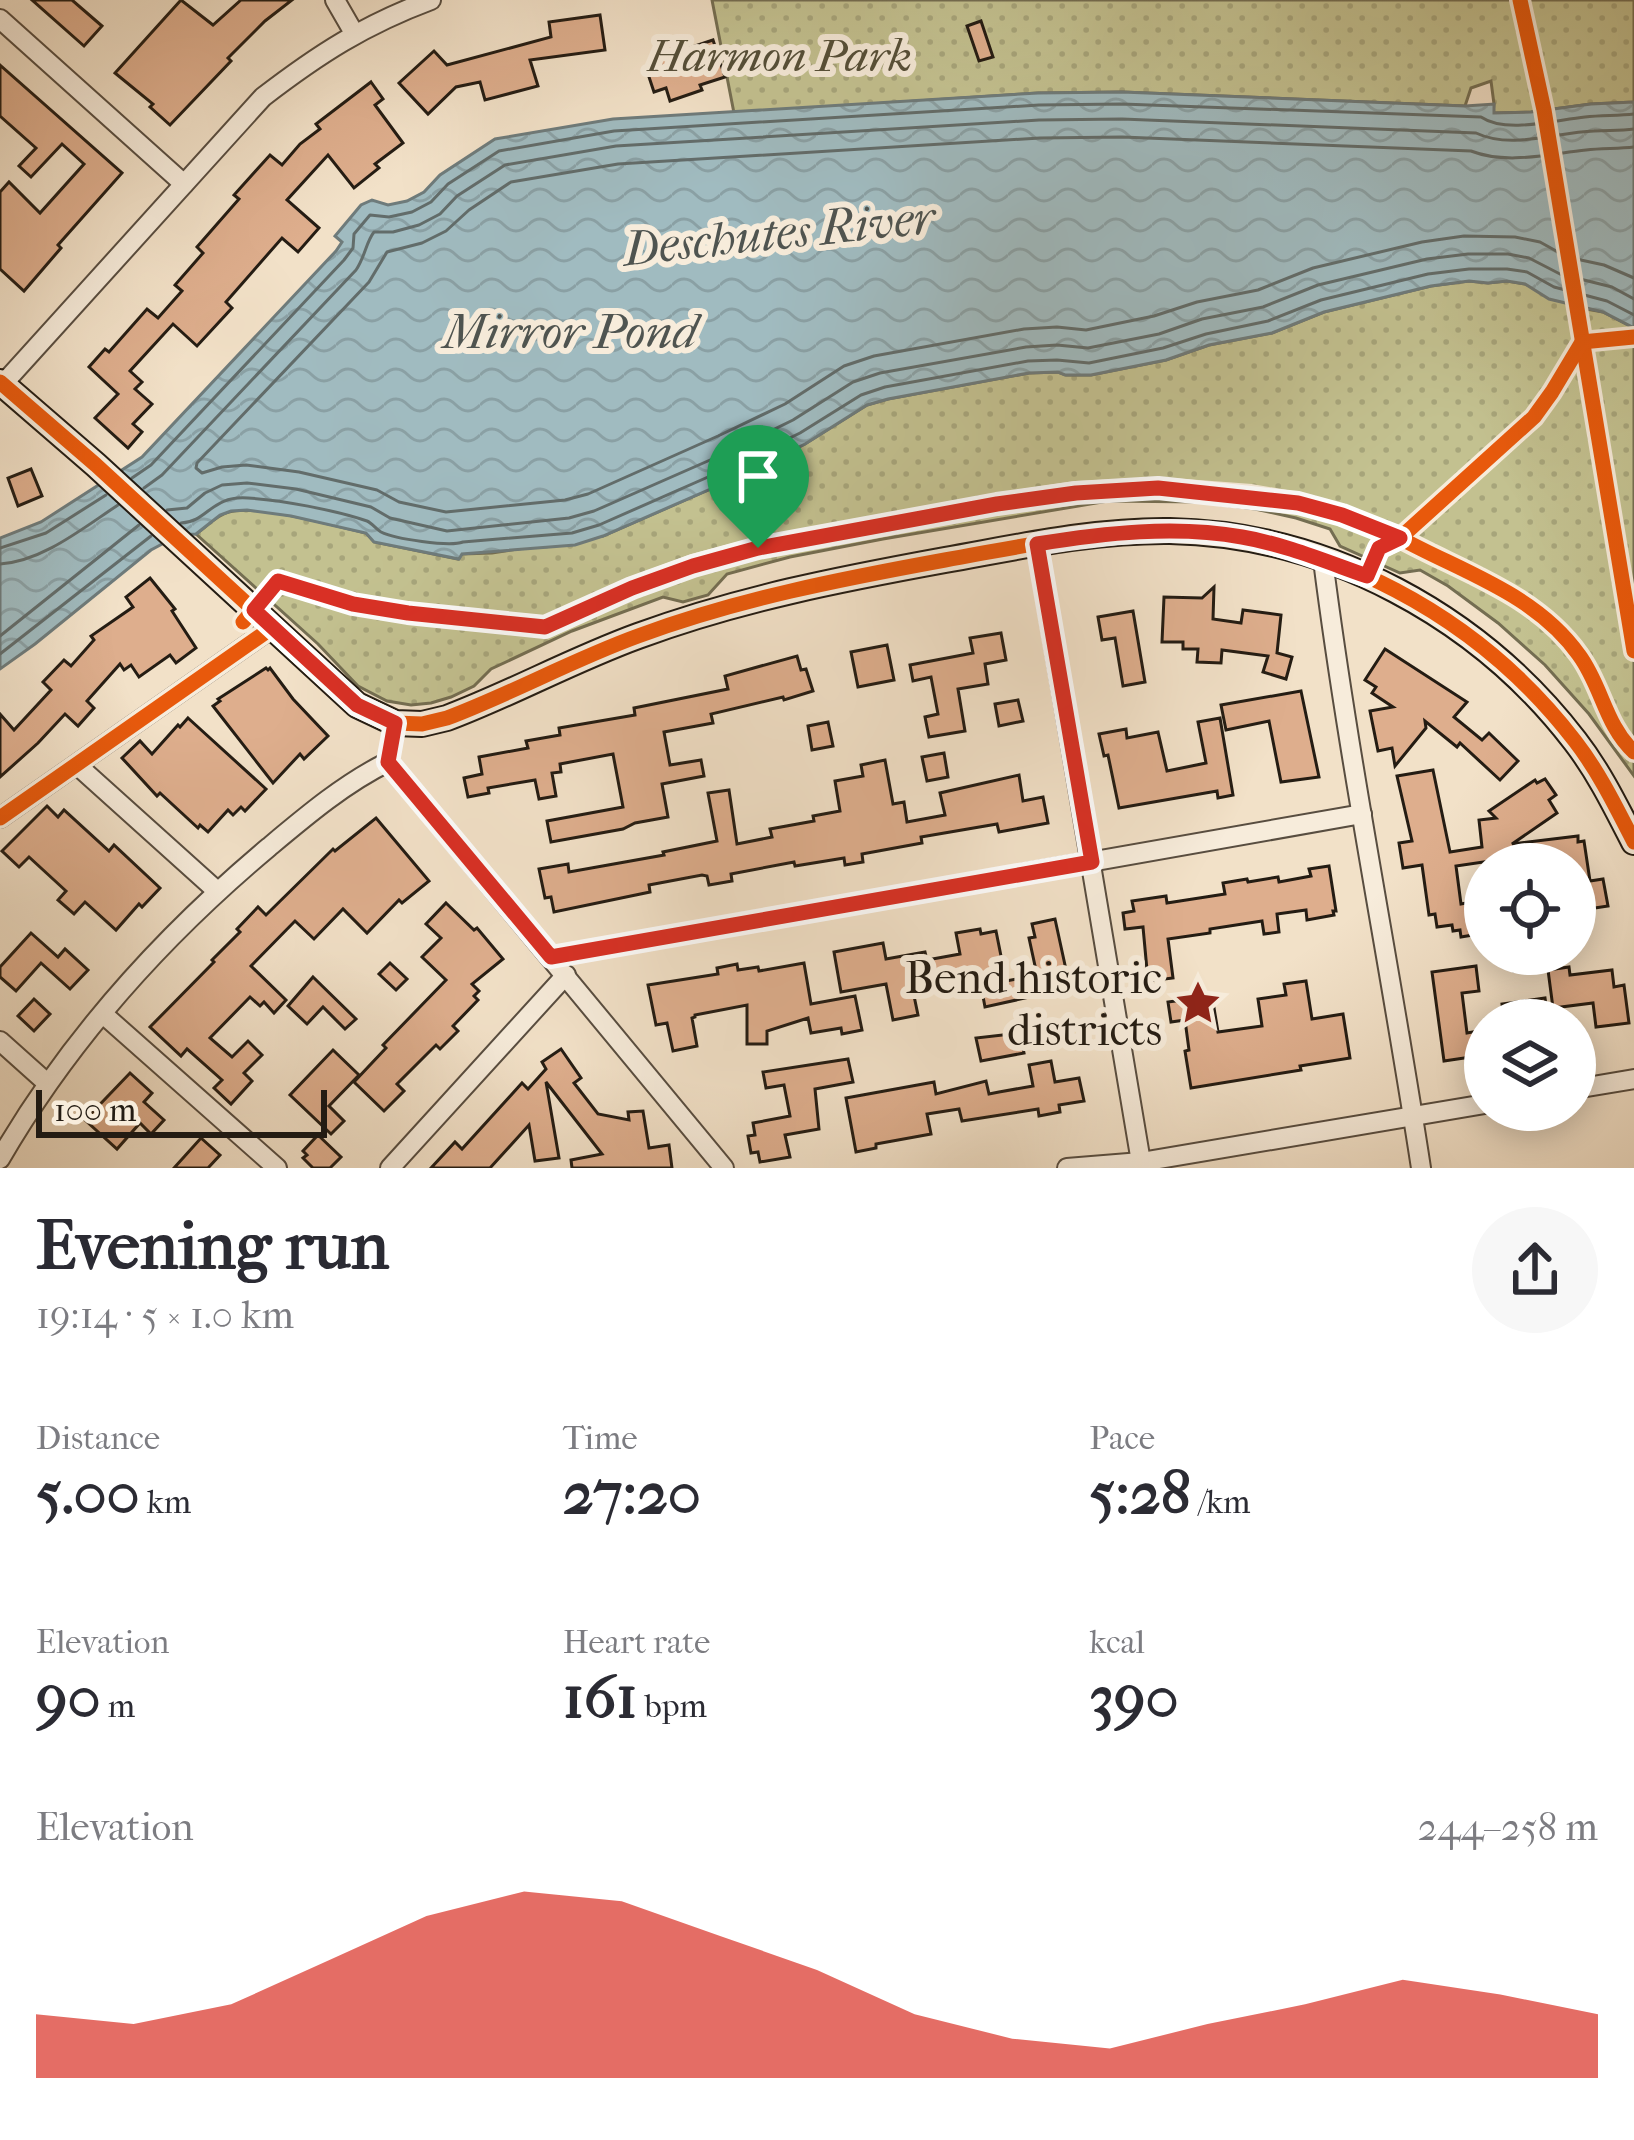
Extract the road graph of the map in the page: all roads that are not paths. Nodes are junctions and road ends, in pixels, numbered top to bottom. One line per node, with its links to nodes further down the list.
1 (335, 0): 4 (street)
2 (431, 0): 4 (street)
3 (0, 19): 5 (street)
4 (354, 32): 5 (street)
5 (184, 184): 6 (street)
6 (2, 383): 9 (street)
7 (1037, 544): 8 (street); 10 (street); 16 (street)
8 (1323, 560): 13 (street); 15 (street)
9 (273, 627): 10 (street); 12 (street)
10 (395, 723): 11 (street)
11 (388, 762): 17 (street); 18 (street)
12 (77, 765): 14 (street); 17 (street)
13 (1362, 814): 16 (street); 26 (street)
14 (0, 818)
15 (1634, 842)
16 (1092, 862): 18 (street); 28 (street)
17 (218, 890): 20 (street)
18 (551, 957): 19 (street)
19 (566, 975): 30 (street); 31 (street)
20 (103, 1013): 23 (street); 29 (street)
21 (0, 1042): 23 (street)
22 (1634, 1079): 24 (street)
23 (47, 1083): 27 (street)
24 (1596, 1085)
25 (1464, 1107): 26 (street)
26 (1413, 1115): 28 (street); 33 (street)
27 (0, 1159)
28 (1142, 1165): 32 (street)
29 (277, 1168)
30 (390, 1168)
31 (724, 1168)
32 (1066, 1168)
33 (1421, 1168)

